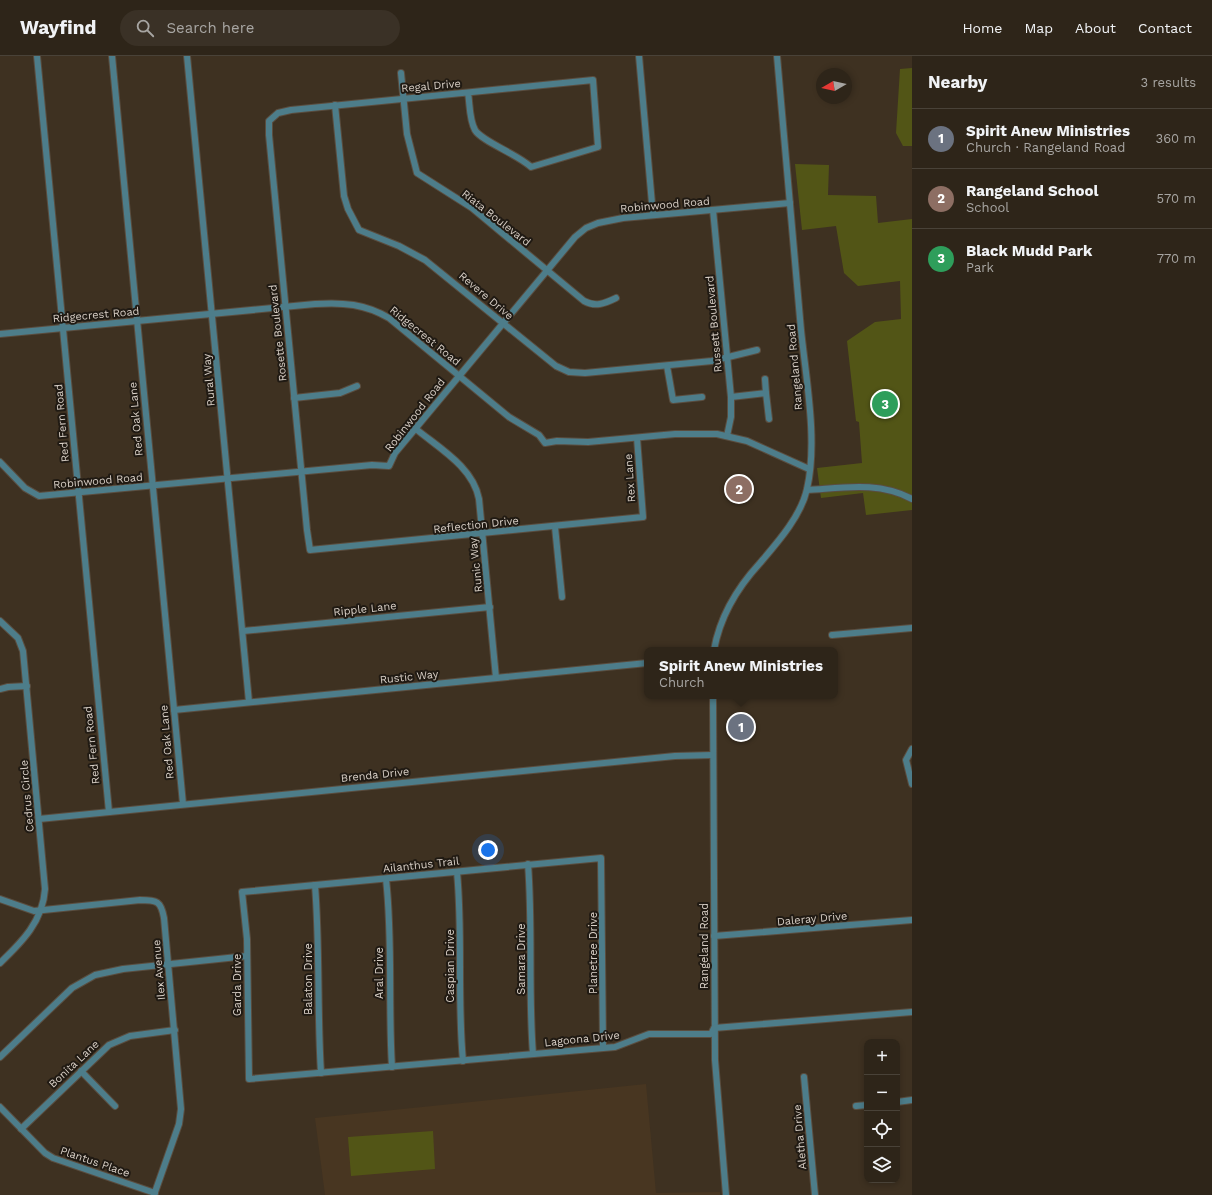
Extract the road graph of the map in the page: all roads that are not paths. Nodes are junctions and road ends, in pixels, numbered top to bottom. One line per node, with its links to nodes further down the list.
1 (37, 56): 20 (street, Red Fern Road)
2 (112, 56): 18 (street, Red Oak Lane)
3 (187, 56): 17 (street, Rural Way)
4 (639, 56): 13 (street)
5 (777, 56): 11 (street, Rangeland Road)
6 (401, 73): 8 (street, Riata Boulevard)
7 (468, 93): 7 (street, Regal Drive); 8 (street, Regal Drive)
8 (403, 99): 9 (street, Regal Drive); 14 (street, Riata Boulevard)
9 (335, 105): 10 (street, Regal Drive); 19 (street, Revere Drive)
10 (273, 116): 16 (street, Rosette Boulevard)
11 (790, 203): 12 (street, Robinwood Road); 37 (street, Rangeland Road)
12 (713, 210): 13 (street, Robinwood Road); 23 (street, Russett Boulevard)
13 (653, 216): 14 (street, Robinwood Road)
14 (546, 270): 15 (street, Riata Boulevard); 19 (street, Robinwood Road)
15 (616, 298)
16 (285, 307): 17 (street, Ridgecrest Road); 25 (street, Ridgecrest Road); 31 (street, Rosette Boulevard)
17 (212, 314): 18 (street, Ridgecrest Road); 39 (street, Rural Way)
18 (137, 321): 20 (street, Ridgecrest Road); 40 (street, Red Oak Lane)
19 (502, 323): 24 (street, Revere Drive); 25 (street, Robinwood Road)
20 (63, 328): 21 (street, Ridgecrest Road); 42 (street, Red Fern Road)
21 (0, 334)
22 (757, 350): 23 (street, Revere Drive)
23 (726, 359): 24 (street, Revere Drive); 30 (street, Russett Boulevard)
24 (667, 366): 29 (street)
25 (459, 376): 33 (street, Robinwood Road); 35 (street, Ridgecrest Road)
26 (765, 379): 28 (street)
27 (357, 386): 31 (street)
28 (766, 393): 30 (street); 32 (street)
29 (702, 397)
30 (731, 397): 34 (street, Russett Boulevard)
31 (294, 398): 38 (street, Rosette Boulevard)
32 (769, 419)
33 (416, 429): 38 (street, Robinwood Road); 46 (street, Runic Way)
34 (727, 436): 35 (street, Ridgecrest Road); 37 (street, Ridgecrest Road)
35 (637, 438): 44 (street, Rex Lane)
36 (0, 462): 42 (street, Robinwood Road)
37 (809, 469): 41 (street, Rangeland Road)
38 (301, 471): 39 (street, Robinwood Road); 47 (street, Rosette Boulevard)
39 (228, 478): 40 (street, Robinwood Road); 52 (street, Rural Way)
40 (152, 486): 42 (street, Robinwood Road); 61 (street, Red Oak Lane)
41 (807, 490): 43 (street); 54 (street, Rangeland Road)
42 (79, 493): 66 (street, Red Fern Road)
43 (912, 499)
44 (643, 517): 45 (street, Reflection Drive)
45 (555, 527): 46 (street, Reflection Drive); 48 (street)
46 (483, 534): 47 (street, Reflection Drive); 49 (street, Runic Way)
47 (310, 550)
48 (562, 597)
49 (490, 607): 52 (street, Ripple Lane); 56 (street, Runic Way)
50 (0, 621): 57 (street, Cedrus Circle)
51 (912, 628): 53 (street)
52 (243, 631): 60 (street, Rural Way)
53 (832, 635)
54 (715, 647)
55 (644, 663): 56 (street, Rustic Way)
56 (496, 678): 60 (street, Rustic Way)
57 (27, 686): 58 (street); 67 (street, Cedrus Circle)
58 (0, 689)
59 (713, 699): 63 (street, Rangeland Road)
60 (249, 702): 61 (street, Rustic Way)
61 (174, 710): 65 (street, Red Oak Lane)
62 (910, 750): 64 (street)
63 (713, 755): 65 (street, Brenda Drive); 77 (street, Rangeland Road)
64 (912, 784)
65 (183, 804): 66 (street, Brenda Drive)
66 (109, 812): 67 (street, Brenda Drive)
67 (39, 819): 75 (street, Cedrus Circle)
68 (601, 858): 69 (street, Ailanthus Trail); 84 (street, Planetree Drive)
69 (528, 864): 70 (street, Ailanthus Trail); 85 (street, Samara Drive)
70 (457, 872): 71 (street, Ailanthus Trail); 87 (street, Caspian Drive)
71 (386, 879): 72 (street, Ailanthus Trail); 88 (street, Aral Drive)
72 (315, 885): 73 (street, Ailanthus Trail); 90 (street, Balaton Drive)
73 (242, 892): 78 (street, Garda Drive)
74 (0, 899): 75 (street, Ilex Avenue)
75 (41, 910): 79 (street, Cedrus Circle); 80 (street, Ilex Avenue)
76 (912, 920): 77 (street, Daleray Drive)
77 (714, 936): 82 (street, Rangeland Road)
78 (247, 956): 80 (street); 92 (street, Garda Drive)
79 (0, 963)
80 (169, 964): 83 (street, Ilex Avenue); 86 (street)
81 (912, 1012): 82 (street, Lagoona Drive)
82 (714, 1028): 84 (street, Lagoona Drive); 101 (street, Rangeland Road)
83 (175, 1030): 89 (street, Bonita Lane); 100 (street, Ilex Avenue)
84 (603, 1048): 85 (street, Lagoona Drive)
85 (533, 1054): 87 (street, Lagoona Drive)
86 (0, 1057)
87 (463, 1061): 88 (street, Lagoona Drive)
88 (392, 1067): 90 (street, Lagoona Drive)
89 (81, 1071): 96 (street); 99 (street, Bonita Lane)
90 (321, 1073): 92 (street, Lagoona Drive)
91 (804, 1077): 102 (street, Aletha Drive)
92 (249, 1078)
93 (912, 1100): 94 (street)
94 (900, 1102)
95 (864, 1105): 97 (street)
96 (115, 1106)
97 (856, 1106)
98 (0, 1107): 99 (street, Plantus Place)
99 (21, 1129): 100 (street, Plantus Place)
100 (155, 1194)
101 (726, 1195)
102 (815, 1195)

